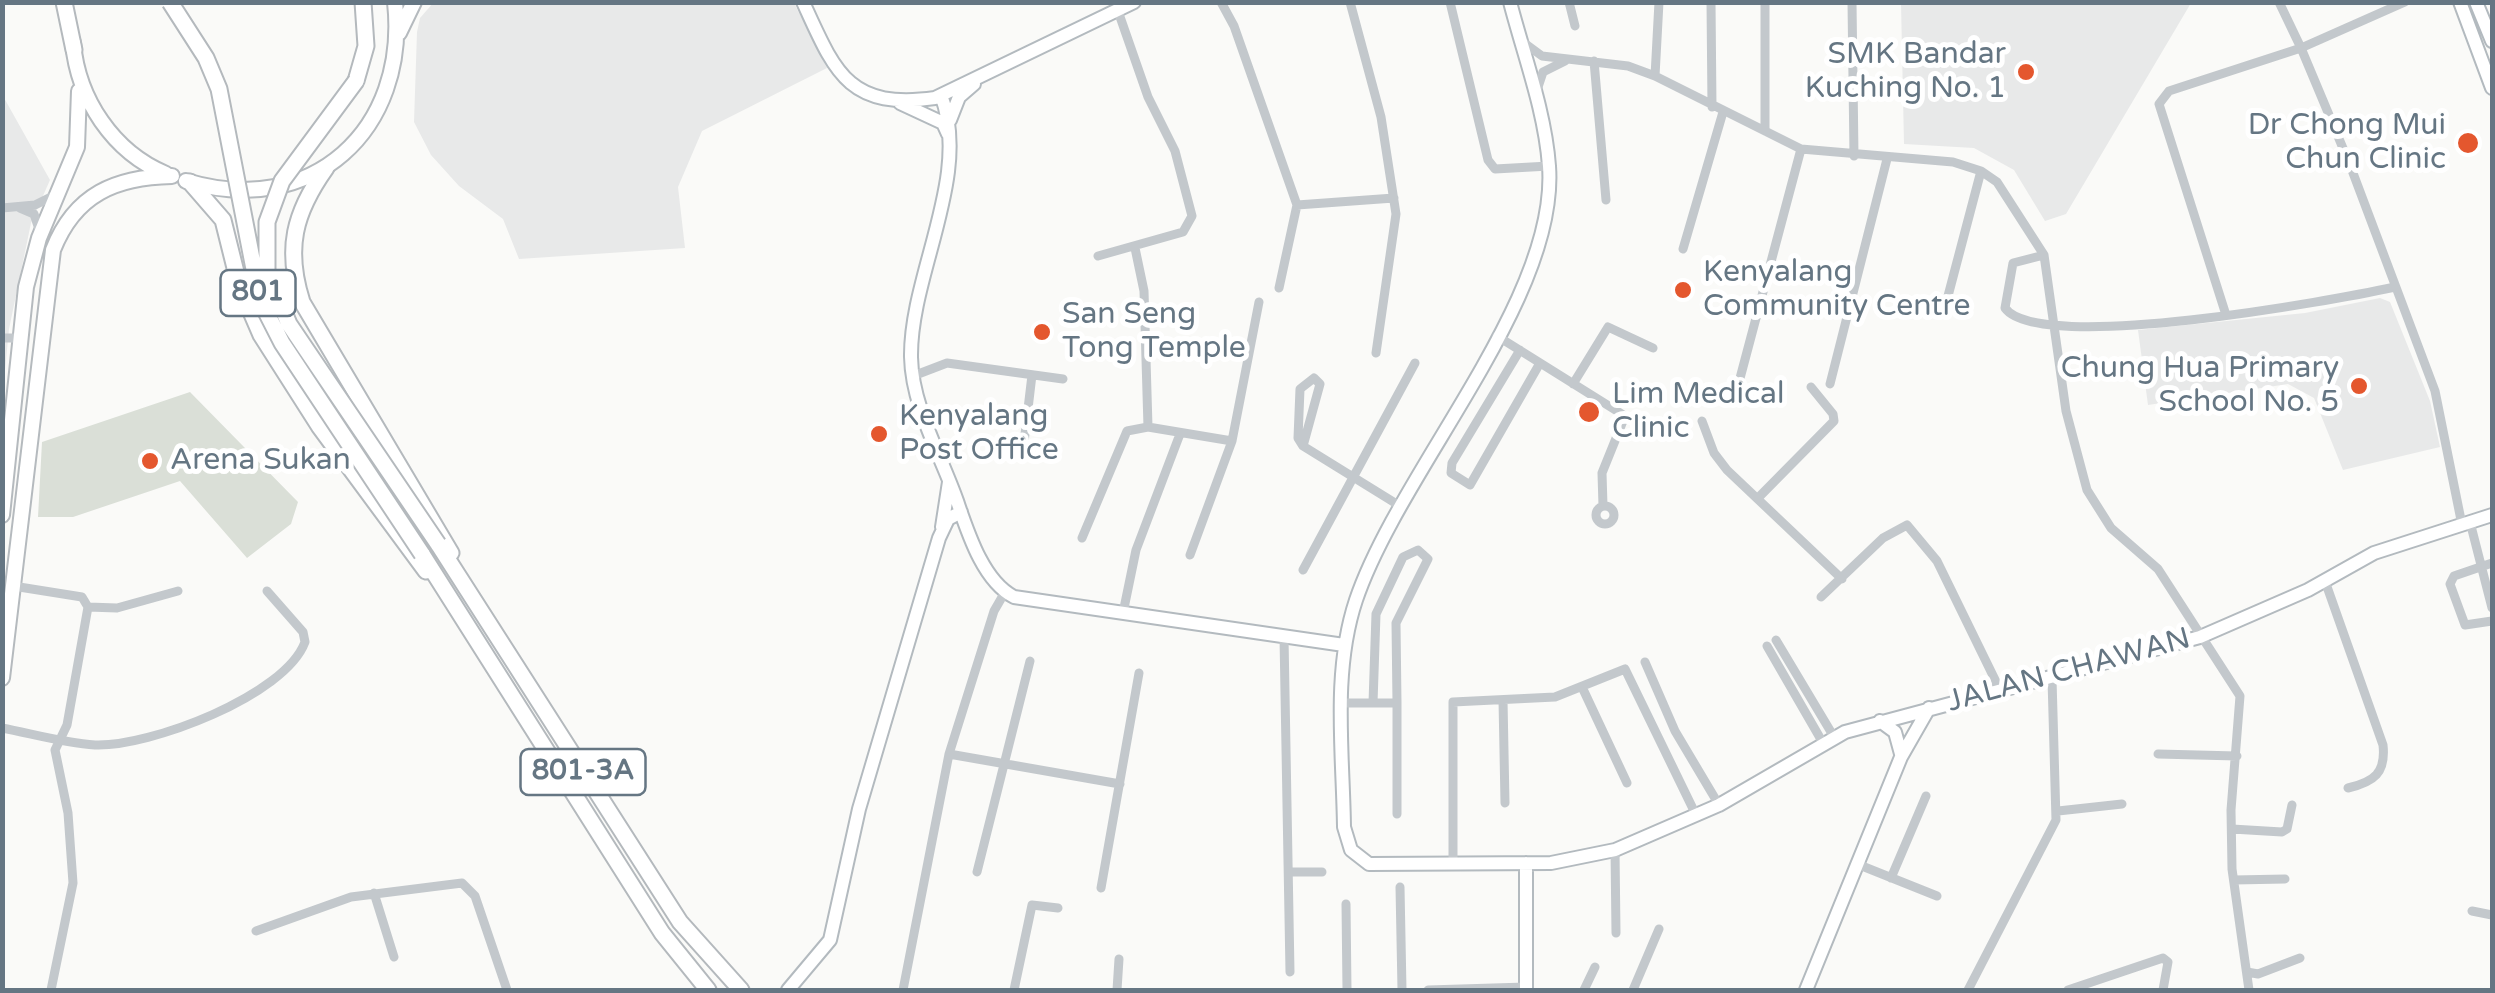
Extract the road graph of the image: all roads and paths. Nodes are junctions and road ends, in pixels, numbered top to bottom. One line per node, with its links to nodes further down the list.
1 (64, 2): 28 (highway)
2 (73, 2): 28 (main road)
3 (170, 2): 108 (highway, 801, bridge)
4 (364, 2): 99 (highway, 801, bridge)
5 (394, 2): 24 (main road)
6 (414, 2): 24 (main road)
7 (804, 2): 37 (street)
8 (1134, 2): 22 (street)
9 (1221, 2): 53 (street)
10 (1350, 2): 51 (street)
11 (1450, 2): 45 (street)
12 (1510, 2): 25 (street)
13 (1569, 2): 23 (street)
14 (1659, 2): 33 (street)
15 (1712, 2): 38 (street)
16 (1765, 2): 41 (street)
17 (1852, 2): 43 (street)
18 (2279, 2): 27 (street)
19 (2405, 2): 27 (street)
20 (2460, 2): 34 (street)
21 (2476, 2): 26 (street)
22 (1118, 11): 31 (street); 57 (street)
23 (1575, 26)
24 (398, 37): 46 (main road)
25 (1520, 38): 29 (street); 36 (street)
26 (2492, 42)
27 (2301, 48): 61 (street); 65 (street)
28 (74, 50): 32 (main road)
29 (1573, 58): 30 (street); 36 (street)
30 (1594, 60): 33 (street); 52 (street)
31 (986, 72): 35 (street); 40 (street)
32 (79, 76): 48 (main road); 50 (main road)
33 (1655, 76): 38 (street)
34 (2492, 88)
35 (941, 95): 37 (street); 40 (street)
36 (1536, 98): 45 (street)
37 (893, 100): 40 (street)
38 (1712, 107): 39 (street)
39 (1723, 112): 41 (street); 58 (street)
40 (949, 130): 76 (street)
41 (1766, 130): 42 (street)
42 (1801, 149): 43 (street); 78 (street)
43 (1854, 156): 44 (street)
44 (1887, 159): 47 (street); 80 (street)
45 (1549, 166): 67 (street)
46 (326, 168): 49 (main road); 106 (highway)
47 (1981, 170): 59 (street); 63 (street)
48 (172, 176): 49 (main road); 107 (main road)
49 (190, 182): 108 (highway)
50 (62, 191): 55 (street); 56 (main road)
51 (1394, 198): 53 (street); 72 (street)
52 (1606, 200)
53 (1297, 205): 62 (street)
54 (2, 208): 55 (street)
55 (18, 208): 56 (street)
56 (39, 238): 69 (main road)
57 (1135, 248): 60 (street); 83 (street)
58 (1683, 248)
59 (2044, 254): 66 (street); 66 (street)
60 (1098, 256)
61 (2395, 286): 65 (street); 96 (street)
62 (1279, 288)
63 (1948, 296)
64 (1260, 302): 85 (street)
65 (2226, 315): 66 (street)
66 (2055, 328): 118 (street)
67 (1497, 336): 71 (street); 91 (street)
68 (2, 338): 69 (street)
69 (21, 338): 93 (main road)
70 (1653, 348): 79 (street)
71 (1520, 350): 74 (street); 74 (street)
72 (1376, 353)
73 (1415, 362): 88 (street)
74 (1540, 363): 79 (street)
75 (1032, 375): 76 (street); 77 (street); 87 (street)
76 (913, 376): 89 (street)
77 (1063, 379)
78 (1739, 382)
79 (1573, 384): 92 (street)
80 (1830, 384)
81 (1811, 387): 90 (street)
82 (1702, 421): 90 (street)
83 (1148, 427): 84 (street); 98 (street)
84 (1180, 434): 85 (street); 115 (street)
85 (1232, 441): 100 (street)
86 (1303, 446): 86 (street); 88 (street)
87 (1024, 451)
88 (1352, 478): 91 (street); 103 (street)
89 (950, 479): 95 (street); 97 (street)
90 (1758, 498): 104 (street)
91 (1400, 506): 120 (street)
92 (1602, 506)
93 (2, 515)
94 (2492, 515): 96 (street, JALAN CHAWAN)
95 (963, 516): 97 (street); 111 (street)
96 (2466, 524): 101 (street); 105 (street, JALAN CHAWAN)
97 (942, 529): 186 (street)
98 (1082, 538)
99 (438, 544): 106 (highway, 801-3A)
100 (1190, 555)
101 (2481, 564): 102 (street); 114 (street); 116 (street)
102 (2492, 564)
103 (1303, 570)
104 (1842, 580): 112 (street); 127 (street)
105 (2325, 581): 118 (street, JALAN CHAWAN); 144 (street)
106 (462, 582): 185 (highway, 801-3A)
107 (13, 586): 113 (street); 124 (main road)
108 (444, 587): 184 (highway)
109 (178, 591): 113 (street)
110 (267, 591): 135 (street)
111 (1004, 592): 115 (street); 137 (street)
112 (1821, 598)
113 (88, 607): 135 (street)
114 (2492, 608)
115 (1124, 613): 117 (street)
116 (2492, 621)
117 (1284, 636): 120 (street); 159 (street)
118 (2200, 637): 125 (street, JALAN CHAWAN); 139 (street)
119 (1772, 643): 136 (street)
120 (1344, 646): 129 (street)
121 (1030, 661): 141 (street)
122 (1645, 662): 148 (street)
123 (1139, 673): 143 (street)
124 (2, 678)
125 (2052, 679): 127 (street, JALAN CHAWAN); 150 (street)
126 (1582, 686): 128 (street); 142 (street); 152 (street)
127 (2001, 692): 132 (street, JALAN CHAWAN)
128 (1503, 700): 146 (street); 155 (street)
129 (1341, 703): 130 (street); 155 (street)
130 (1373, 703): 131 (street); 131 (street)
131 (1397, 703): 151 (street)
132 (1929, 708): 133 (street); 140 (street, JALAN CHAWAN)
133 (1880, 721): 136 (street); 140 (street)
134 (2, 728): 135 (street)
135 (60, 740): 182 (street)
136 (1828, 740): 148 (street)
137 (949, 754): 141 (street); 187 (street)
138 (2158, 754): 139 (street)
139 (2237, 756): 153 (street)
140 (1901, 757): 157 (street, JALAN CHAWAN)
141 (1002, 766): 143 (street); 158 (street)
142 (1627, 783)
143 (1120, 784): 165 (street)
144 (2348, 788)
145 (1926, 796): 161 (street)
146 (1505, 802)
147 (2122, 804): 150 (street)
148 (1719, 805): 152 (street)
149 (2292, 805): 153 (street)
150 (2058, 811): 196 (street)
151 (1397, 814)
152 (1696, 815): 154 (street)
153 (2232, 829): 163 (street)
154 (1615, 850): 156 (street); 174 (street)
155 (1453, 863): 156 (street)
156 (1526, 863): 181 (street)
157 (1857, 864): 161 (street); 195 (street, JALAN CHAWAN)
158 (977, 872)
159 (1289, 872): 160 (street); 179 (street)
160 (1322, 872)
161 (1891, 878): 167 (street)
162 (2285, 879): 163 (street)
163 (2234, 880): 180 (street)
164 (1400, 887): 191 (street)
165 (1101, 888)
166 (374, 892): 173 (street); 175 (street); 183 (street)
167 (1937, 896)
168 (1346, 904): 190 (street)
169 (1058, 908): 188 (street)
170 (2472, 911): 171 (street)
171 (2492, 915)
172 (1659, 929): 194 (street)
173 (256, 931)
174 (1616, 933)
175 (394, 958)
176 (2300, 958): 180 (street)
177 (1119, 959): 189 (street)
178 (1595, 967): 193 (street)
179 (1290, 972)
180 (2246, 972): 199 (street)
181 (1526, 989): 192 (street)
182 (52, 990)
183 (507, 990)
184 (708, 990)
185 (741, 990)
186 (788, 990)
187 (904, 990)
188 (1014, 990)
189 (1118, 990)
190 (1347, 990)
191 (1402, 990)
192 (1428, 990)
193 (1584, 990)
194 (1633, 990)
195 (1806, 990)
196 (1968, 990)
197 (2068, 990): 198 (street)
198 (2163, 990)
199 (2249, 990)

